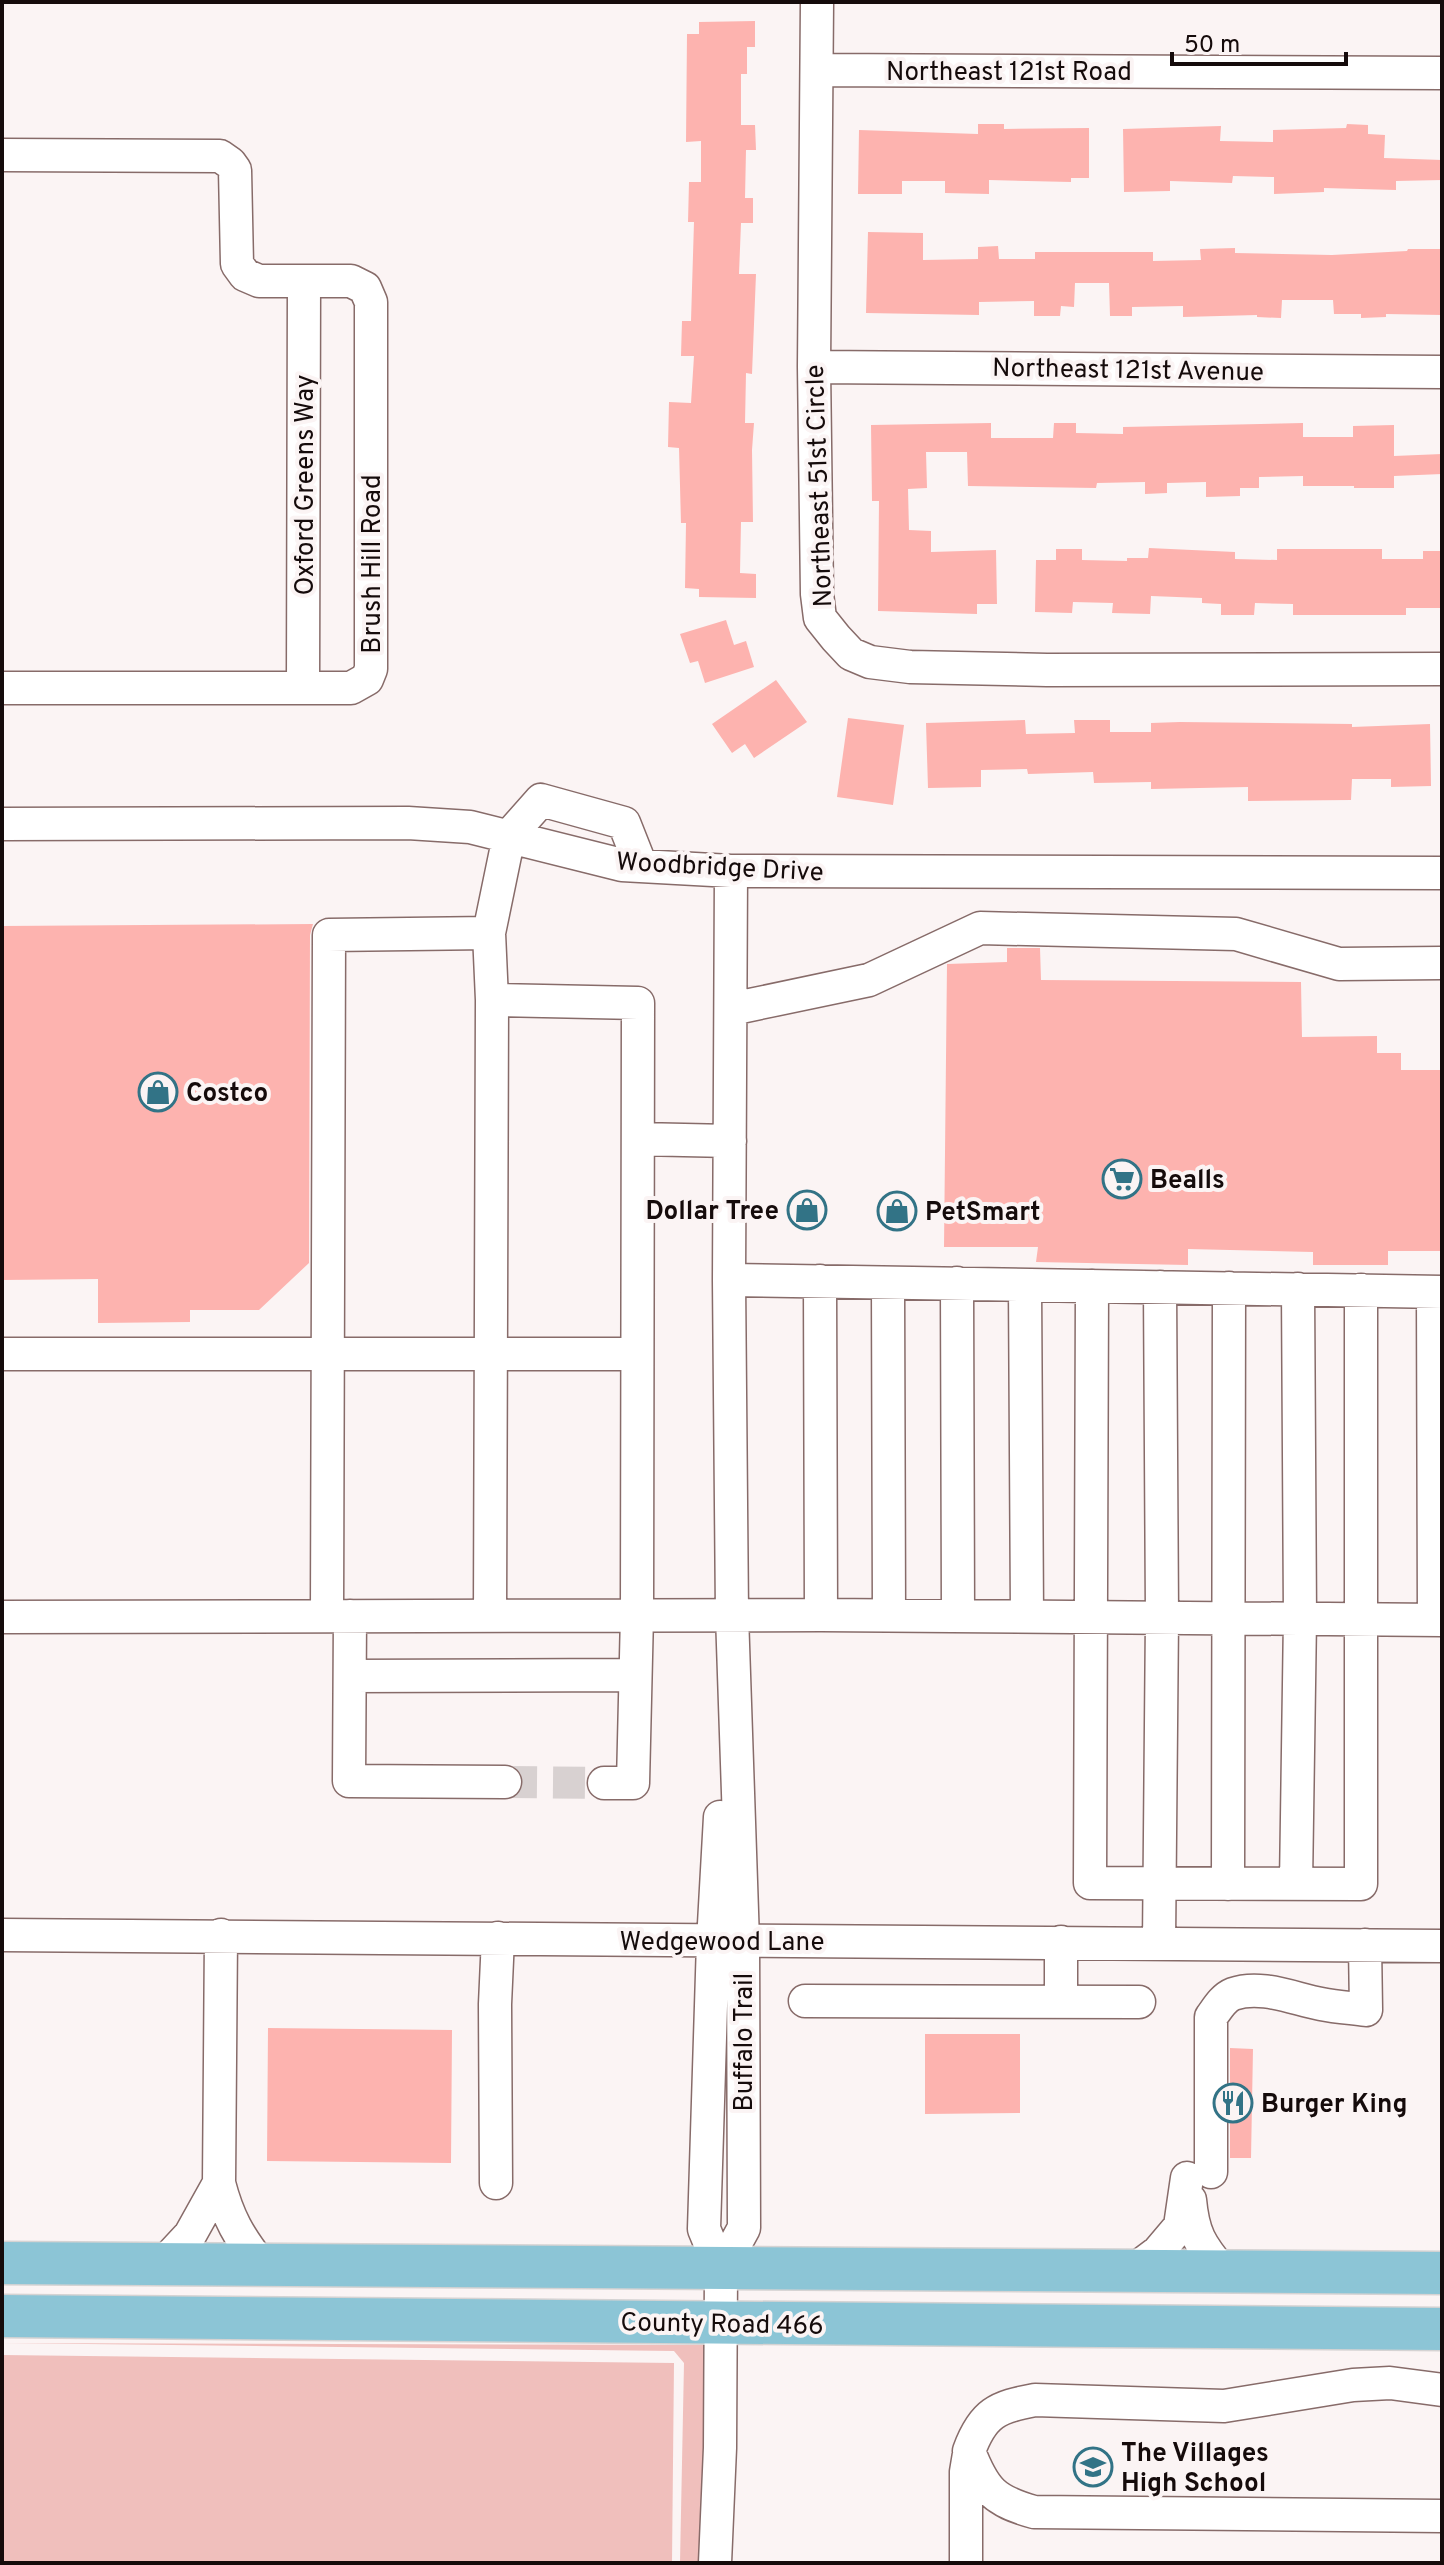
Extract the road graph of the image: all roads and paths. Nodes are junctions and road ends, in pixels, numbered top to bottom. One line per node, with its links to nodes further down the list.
1 (817, 2): 2 (street, Northeast 51st Circle)
2 (817, 70): 3 (street, Northeast 121st Road); 6 (street, Northeast 51st Circle)
3 (1442, 73)
4 (2, 155): 5 (street)
5 (304, 281): 10 (street, Oxford Greens Way); 10 (street, Brush Hill Road)
6 (814, 367): 7 (street, Northeast 121st Avenue); 8 (street, Northeast 51st Circle)
7 (1442, 372)
8 (1442, 669)
9 (2, 688): 10 (street, Brush Hill Road)
10 (303, 688)
11 (2, 824): 12 (street, Woodbridge Drive)
12 (509, 836): 13 (street, Woodbridge Drive); 13 (street); 16 (street)
13 (641, 866): 14 (street, Woodbridge Drive)
14 (731, 871): 15 (street, Woodbridge Drive); 19 (street, Buffalo Trail)
15 (1442, 873)
16 (489, 933): 18 (street); 35 (street)
17 (1442, 963): 19 (street)
18 (492, 1000): 20 (street); 33 (street)
19 (731, 1009): 21 (street, Buffalo Trail)
20 (638, 1139): 21 (street); 36 (street)
21 (730, 1141): 22 (street, Buffalo Trail)
22 (729, 1280): 23 (street); 39 (street, Buffalo Trail)
23 (820, 1281): 24 (street); 40 (street)
24 (888, 1283): 25 (street); 41 (street)
25 (957, 1283): 26 (street); 43 (street)
26 (1025, 1285): 27 (street); 44 (street)
27 (1092, 1286): 28 (street); 46 (street)
28 (1160, 1287): 29 (street); 47 (street)
29 (1229, 1288): 30 (street); 48 (street)
30 (1298, 1289): 31 (street); 49 (street)
31 (1361, 1290): 32 (street); 50 (street)
32 (1438, 1292): 51 (street)
33 (491, 1353): 35 (street); 36 (street); 37 (street)
34 (2, 1354): 35 (street)
35 (327, 1354): 42 (street)
36 (637, 1354): 38 (street)
37 (490, 1615): 38 (street); 42 (street)
38 (637, 1615): 39 (street); 52 (street)
39 (732, 1615): 40 (street); 62 (street, Buffalo Trail)
40 (821, 1615): 41 (street)
41 (889, 1615): 43 (street)
42 (338, 1616): 45 (street); 53 (street)
43 (958, 1616): 44 (street)
44 (1027, 1616): 46 (street)
45 (2, 1617)
46 (1092, 1617): 47 (street); 56 (street)
47 (1162, 1617): 48 (street); 56 (street)
48 (1229, 1618): 49 (street); 57 (street)
49 (1300, 1618): 50 (street); 58 (street)
50 (1363, 1619): 51 (street); 58 (street)
51 (1438, 1620)
52 (635, 1675): 53 (street); 55 (street)
53 (350, 1676): 54 (street)
54 (505, 1782)
55 (604, 1783)
56 (1159, 1884): 57 (street); 64 (street)
57 (1228, 1884): 58 (street)
58 (1296, 1884)
59 (2, 1935): 60 (street, Wedgewood Lane)
60 (221, 1935): 61 (street, Wedgewood Lane); 71 (street)
61 (498, 1938): 62 (street, Wedgewood Lane); 72 (street)
62 (728, 1941): 63 (street, Wedgewood Lane); 76 (street, Buffalo Trail)
63 (1061, 1942): 64 (street, Wedgewood Lane); 68 (street)
64 (1159, 1943): 65 (street, Wedgewood Lane)
65 (1365, 1945): 66 (street, Wedgewood Lane); 70 (street)
66 (1442, 1946)
67 (805, 2001): 68 (street)
68 (1061, 2001): 69 (street)
69 (1139, 2002)
70 (1211, 2172)
71 (219, 2183): 74 (street); 75 (street)
72 (496, 2183)
73 (2, 2263): 74 (main road, County Road 466)
74 (163, 2264): 75 (main road, County Road 466)
75 (261, 2265): 76 (main road, County Road 466)
76 (721, 2270): 77 (main road, County Road 466); 81 (street)
77 (1134, 2270): 78 (main road, County Road 466); 78 (street)
78 (1222, 2271): 79 (main road, County Road 466)
79 (1442, 2273)
80 (2, 2316): 81 (main road, County Road 466)
81 (719, 2323): 82 (main road, County Road 466); 88 (street)
82 (1442, 2329)
83 (1442, 2390): 84 (street)
84 (969, 2451): 85 (street); 87 (street)
85 (1034, 2512): 86 (street); 87 (street)
86 (1442, 2516)
87 (966, 2555)
88 (715, 2563)

